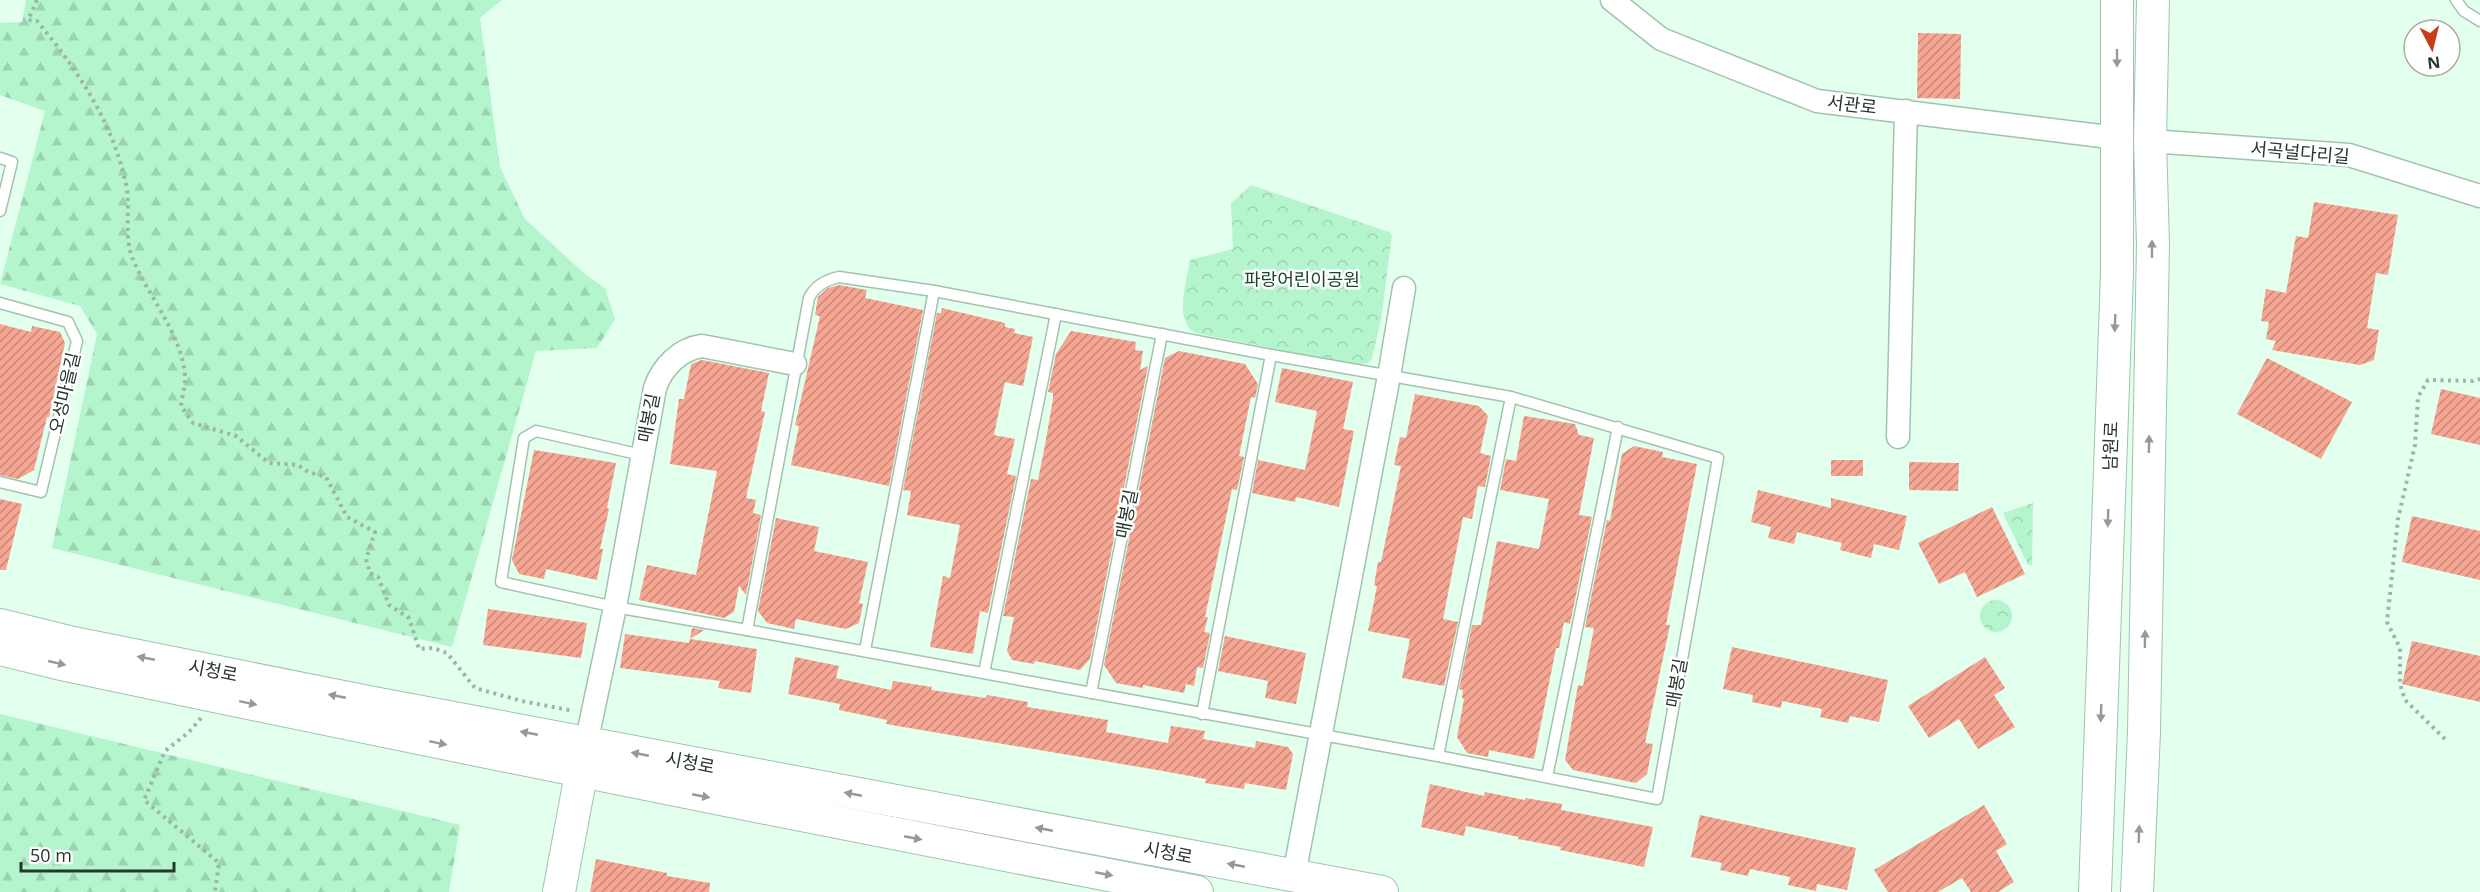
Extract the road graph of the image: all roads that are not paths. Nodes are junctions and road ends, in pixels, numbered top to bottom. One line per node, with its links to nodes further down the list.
1 (1612, 0): 6 (street, 서관로)
2 (2117, 0): 7 (street, 남원로, one-way to 7)
3 (2153, 0): 8 (street, 남원로)
4 (2456, 0): 5 (lane)
5 (2480, 21)
6 (1906, 111): 7 (street, 서관로); 22 (street)
7 (2117, 138): 8 (street); 41 (street, 남원로, one-way to 41)
8 (2150, 141): 10 (street, 서곡널다리길); 42 (street, 남원로, one-way to 8)
9 (0, 158): 11 (lane)
10 (2480, 196)
11 (0, 211)
12 (1404, 288): 19 (street)
13 (934, 291): 15 (lane); 18 (lane); 29 (lane)
14 (0, 303): 24 (lane, 오성마을길)
15 (1056, 314): 16 (lane); 30 (lane)
16 (1162, 334): 17 (lane); 31 (lane, 매봉길)
17 (1271, 355): 19 (lane); 32 (lane)
18 (795, 364): 23 (street, 매봉길); 27 (lane)
19 (1389, 376): 20 (lane); 33 (street)
20 (1511, 397): 21 (lane); 35 (lane)
21 (1618, 427): 36 (lane); 36 (lane, 매봉길)
22 (1898, 437)
23 (642, 455): 25 (street, 매봉길); 25 (lane, 매봉길)
24 (0, 482)
25 (615, 607): 27 (lane, 매봉길); 34 (street)
26 (0, 625): 34 (street, 시청로, one-way to 26)
27 (747, 630): 29 (lane, 매봉길)
28 (0, 649): 34 (street, 시청로, one-way to 34)
29 (865, 650): 30 (lane, 매봉길)
30 (984, 673): 31 (lane, 매봉길)
31 (1091, 693): 32 (lane, 매봉길)
32 (1202, 714): 33 (lane, 매봉길)
33 (1320, 735): 35 (lane, 매봉길); 37 (street)
34 (587, 744): 37 (street, 시청로, one-way to 34); 38 (street); 39 (street, 시청로, one-way to 39)
35 (1438, 756): 36 (lane, 매봉길)
36 (1547, 777)
37 (1292, 884): 40 (street, 시청로)
38 (559, 892)
39 (1197, 892)
40 (1382, 892)
41 (2095, 892)
42 (2137, 892)

